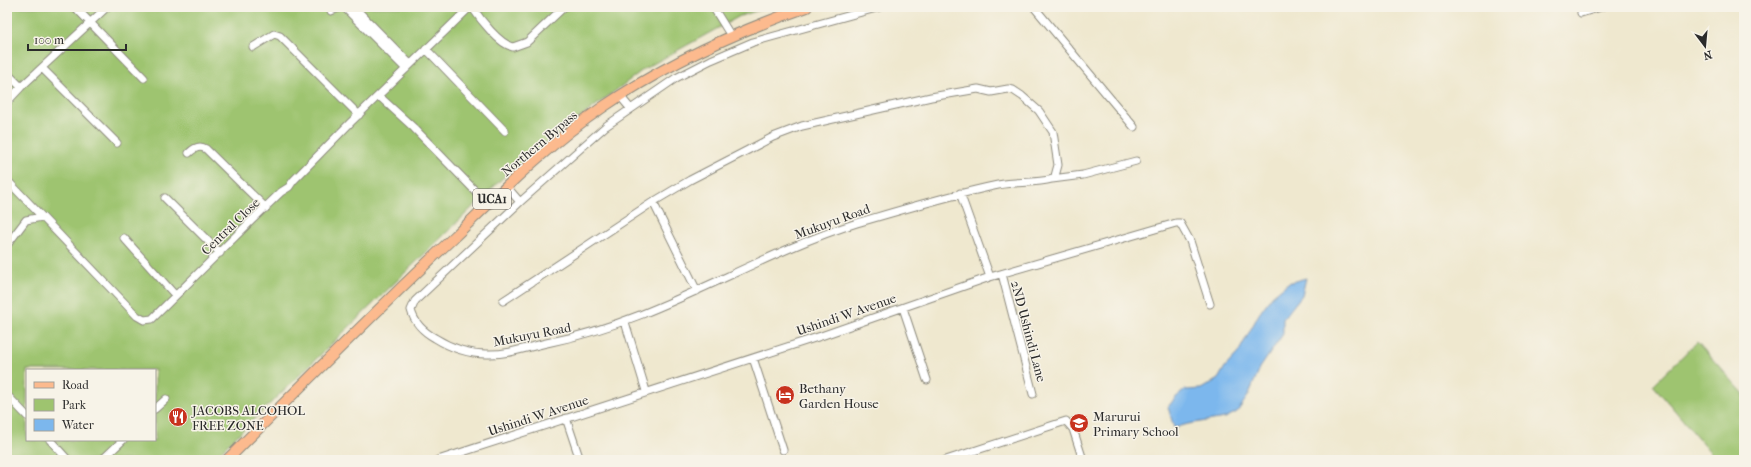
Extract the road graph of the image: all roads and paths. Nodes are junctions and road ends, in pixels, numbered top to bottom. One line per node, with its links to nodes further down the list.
1 (75, 7): 13 (street)
2 (107, 7): 13 (street)
3 (354, 7): 19 (street)
4 (471, 7): 5 (street); 18 (street, Central Close)
5 (564, 7)
6 (713, 7): 15 (street)
7 (807, 7): 14 (main road, Northern Bypass / UCA1)
8 (880, 7): 16 (street, Mukuyu Road)
9 (1034, 7): 29 (street)
10 (1601, 7): 12 (street)
11 (331, 11): 19 (street)
12 (1581, 13)
13 (90, 23): 20 (street); 22 (street)
14 (747, 30): 15 (main road, Northern Bypass / UCA1); 16 (street)
15 (731, 36): 25 (main road, Northern Bypass / UCA1)
16 (753, 42): 27 (street, Mukuyu Road)
17 (253, 47): 28 (street)
18 (426, 50): 19 (street, Central Close); 30 (street)
19 (408, 66): 24 (street, Central Close)
20 (42, 68): 23 (street); 31 (street)
21 (7, 73): 23 (street)
22 (144, 78)
23 (21, 87): 26 (street)
24 (378, 96): 28 (street, Central Close); 41 (street)
25 (620, 96): 27 (street); 36 (main road, Northern Bypass / UCA1)
26 (7, 102)
27 (630, 108): 39 (street, Mukuyu Road)
28 (358, 114): 42 (street, Central Close)
29 (1134, 127)
30 (505, 131)
31 (117, 143)
32 (189, 153): 42 (street)
33 (1136, 161): 34 (street, Mukuyu Road)
34 (1052, 179): 37 (street, Mukuyu Road); 40 (street)
35 (7, 180): 43 (street, Central Close)
36 (507, 187): 39 (street); 41 (main road, Northern Bypass / UCA1)
37 (960, 193): 48 (street, 2ND Ushindi Lane); 49 (street, Mukuyu Road)
38 (165, 198): 46 (street)
39 (520, 202): 54 (street, Mukuyu Road)
40 (653, 202): 49 (street); 51 (street)
41 (488, 204): 69 (main road, Northern Bypass / UCA1)
42 (266, 208): 46 (street, Central Close)
43 (42, 217): 45 (street); 50 (street, Central Close)
44 (124, 238): 50 (street)
45 (7, 245)
46 (220, 253): 50 (street, Central Close)
47 (1002, 274): 48 (street, Ushindi W Avenue); 52 (street, Ushindi W Avenue); 58 (street, 2ND Ushindi Lane)
48 (990, 277): 53 (street, Ushindi W Avenue)
49 (697, 291): 54 (street, Mukuyu Road)
50 (175, 295)
51 (503, 301)
52 (1210, 304)
53 (903, 308): 55 (street, Ushindi W Avenue); 56 (street)
54 (625, 322): 57 (street)
55 (753, 358): 57 (street, Ushindi W Avenue); 66 (street)
56 (927, 380)
57 (646, 391): 63 (street, Ushindi W Avenue)
58 (1033, 394)
59 (7, 395): 62 (street)
60 (166, 399): 61 (street)
61 (156, 408)
62 (26, 415)
63 (566, 418): 70 (street, Ushindi W Avenue); 71 (street)
64 (51, 441): 67 (street)
65 (122, 441): 68 (street)
66 (783, 450)
67 (68, 460)
68 (102, 460)
69 (227, 460)
70 (438, 460)
71 (580, 460)
72 (946, 460): 73 (street)
73 (1083, 460)

